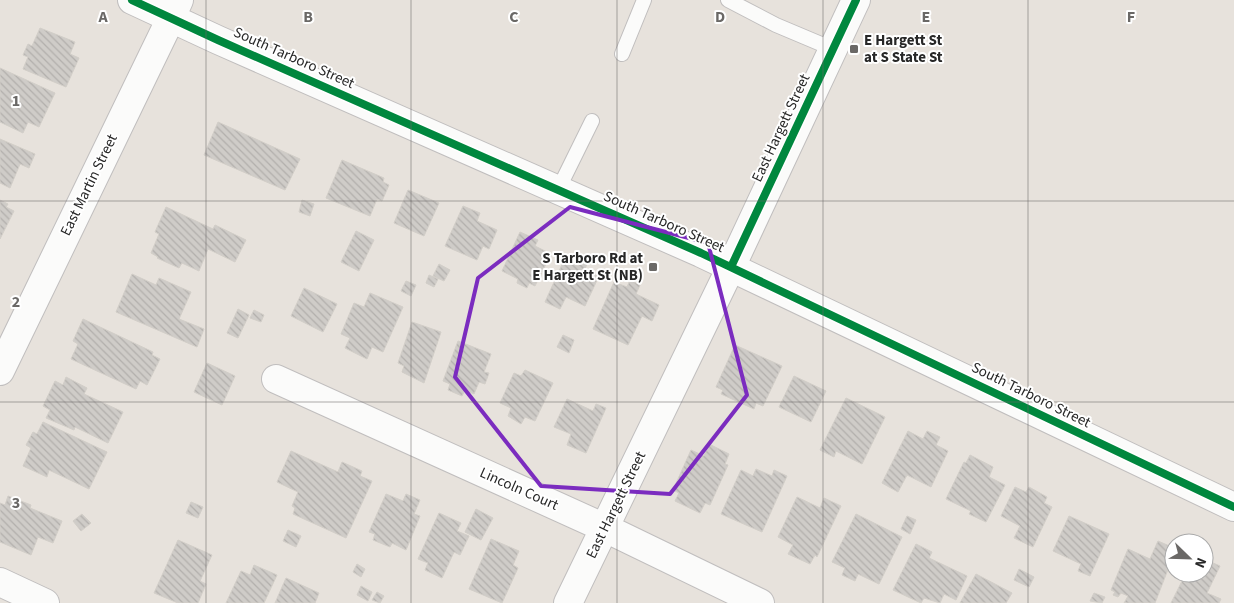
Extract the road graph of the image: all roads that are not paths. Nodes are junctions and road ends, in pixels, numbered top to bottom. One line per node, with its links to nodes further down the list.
1 (132, 0): 5 (street, South Tarboro Street)
2 (644, 0): 7 (lane)
3 (728, 0): 6 (lane)
4 (856, 0): 6 (street, East Hargett Street)
5 (175, 9): 9 (street, South Tarboro Street); 11 (street, East Martin Street)
6 (833, 49): 10 (street, East Hargett Street)
7 (622, 54)
8 (592, 121): 9 (lane)
9 (558, 190): 10 (street, South Tarboro Street)
10 (731, 267): 13 (street, South Tarboro Street); 14 (street, East Hargett Street)
11 (0, 371)
12 (276, 379): 14 (street, Lincoln Court)
13 (1234, 507)
14 (605, 528): 17 (street, East Hargett Street); 18 (street, Lincoln Court)
15 (0, 582): 16 (street)
16 (45, 603)
17 (568, 603)
18 (760, 603)

